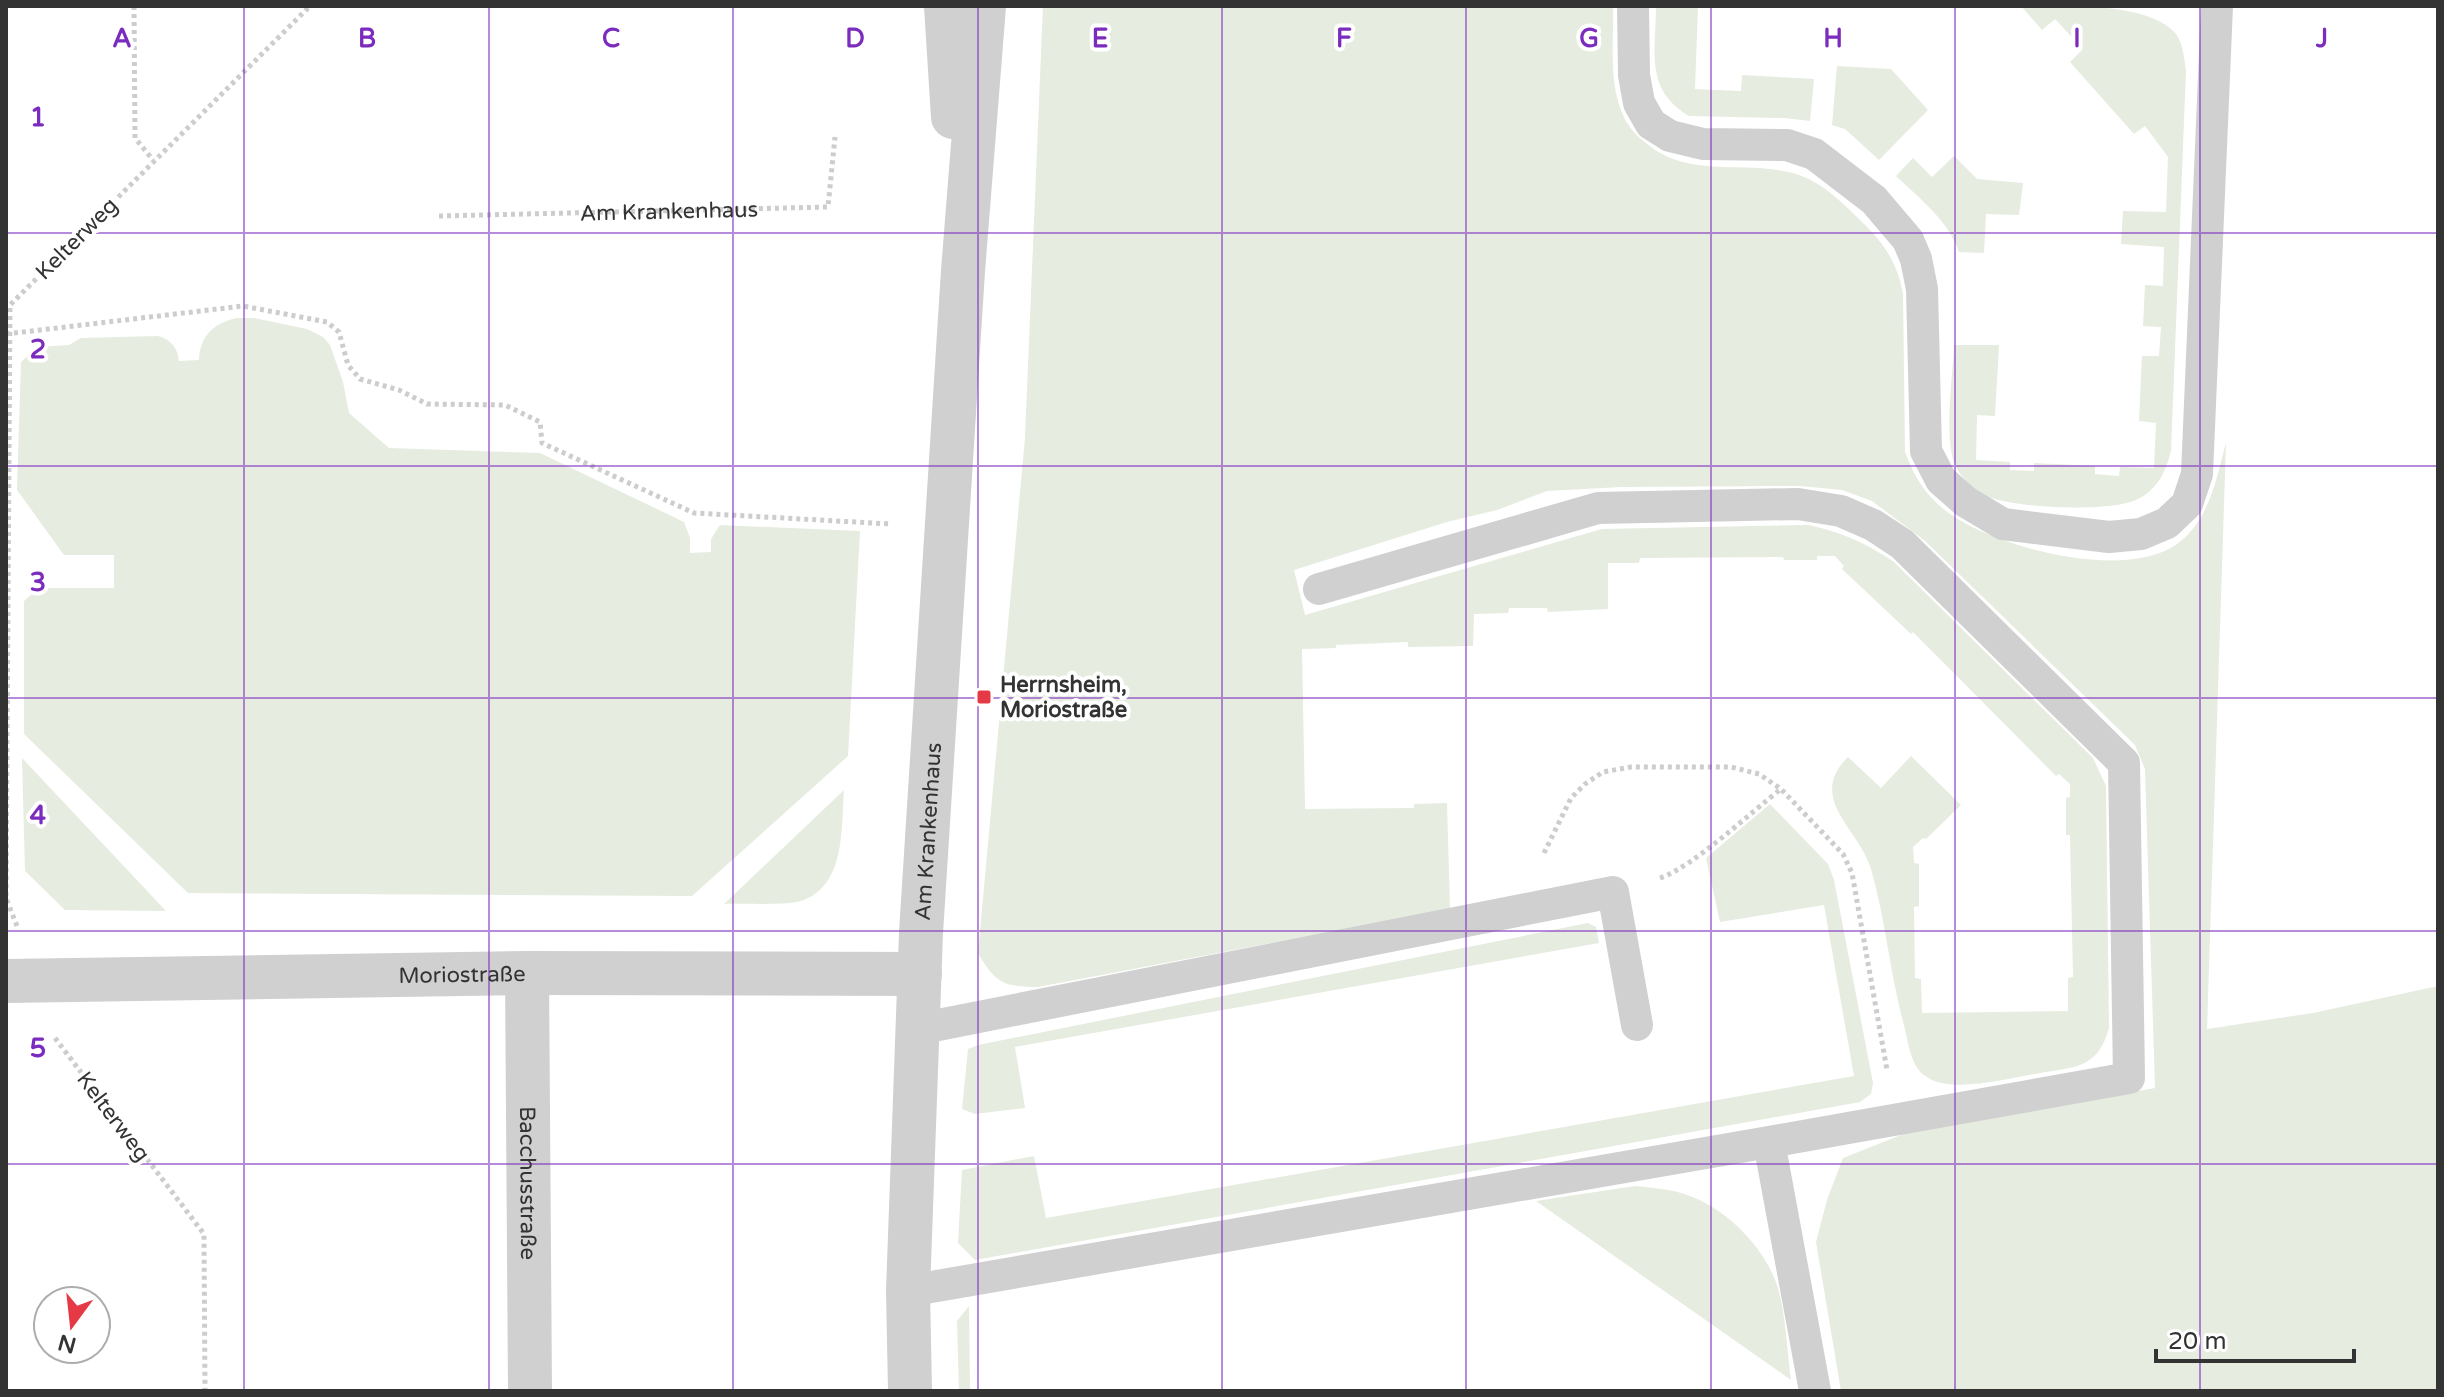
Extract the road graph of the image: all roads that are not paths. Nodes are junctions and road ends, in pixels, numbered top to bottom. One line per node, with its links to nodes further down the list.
1 (946, 6): 5 (street, Am Krankenhaus)
2 (984, 6): 5 (street, Am Krankenhaus)
3 (1633, 6): 4 (lane)
4 (2217, 6)
5 (963, 271): 8 (street, Am Krankenhaus)
6 (1319, 589): 12 (lane)
7 (527, 973): 8 (street, Moriostraße); 9 (street, Moriostraße); 14 (street, Bacchusstraße)
8 (920, 974): 11 (street, Am Krankenhaus)
9 (21, 980)
10 (1637, 1025): 11 (lane)
11 (918, 1029): 13 (street, Am Krankenhaus)
12 (1769, 1142): 13 (lane); 16 (lane)
13 (908, 1291): 15 (street, Am Krankenhaus)
14 (530, 1391)
15 (910, 1391)
16 (1815, 1391)

